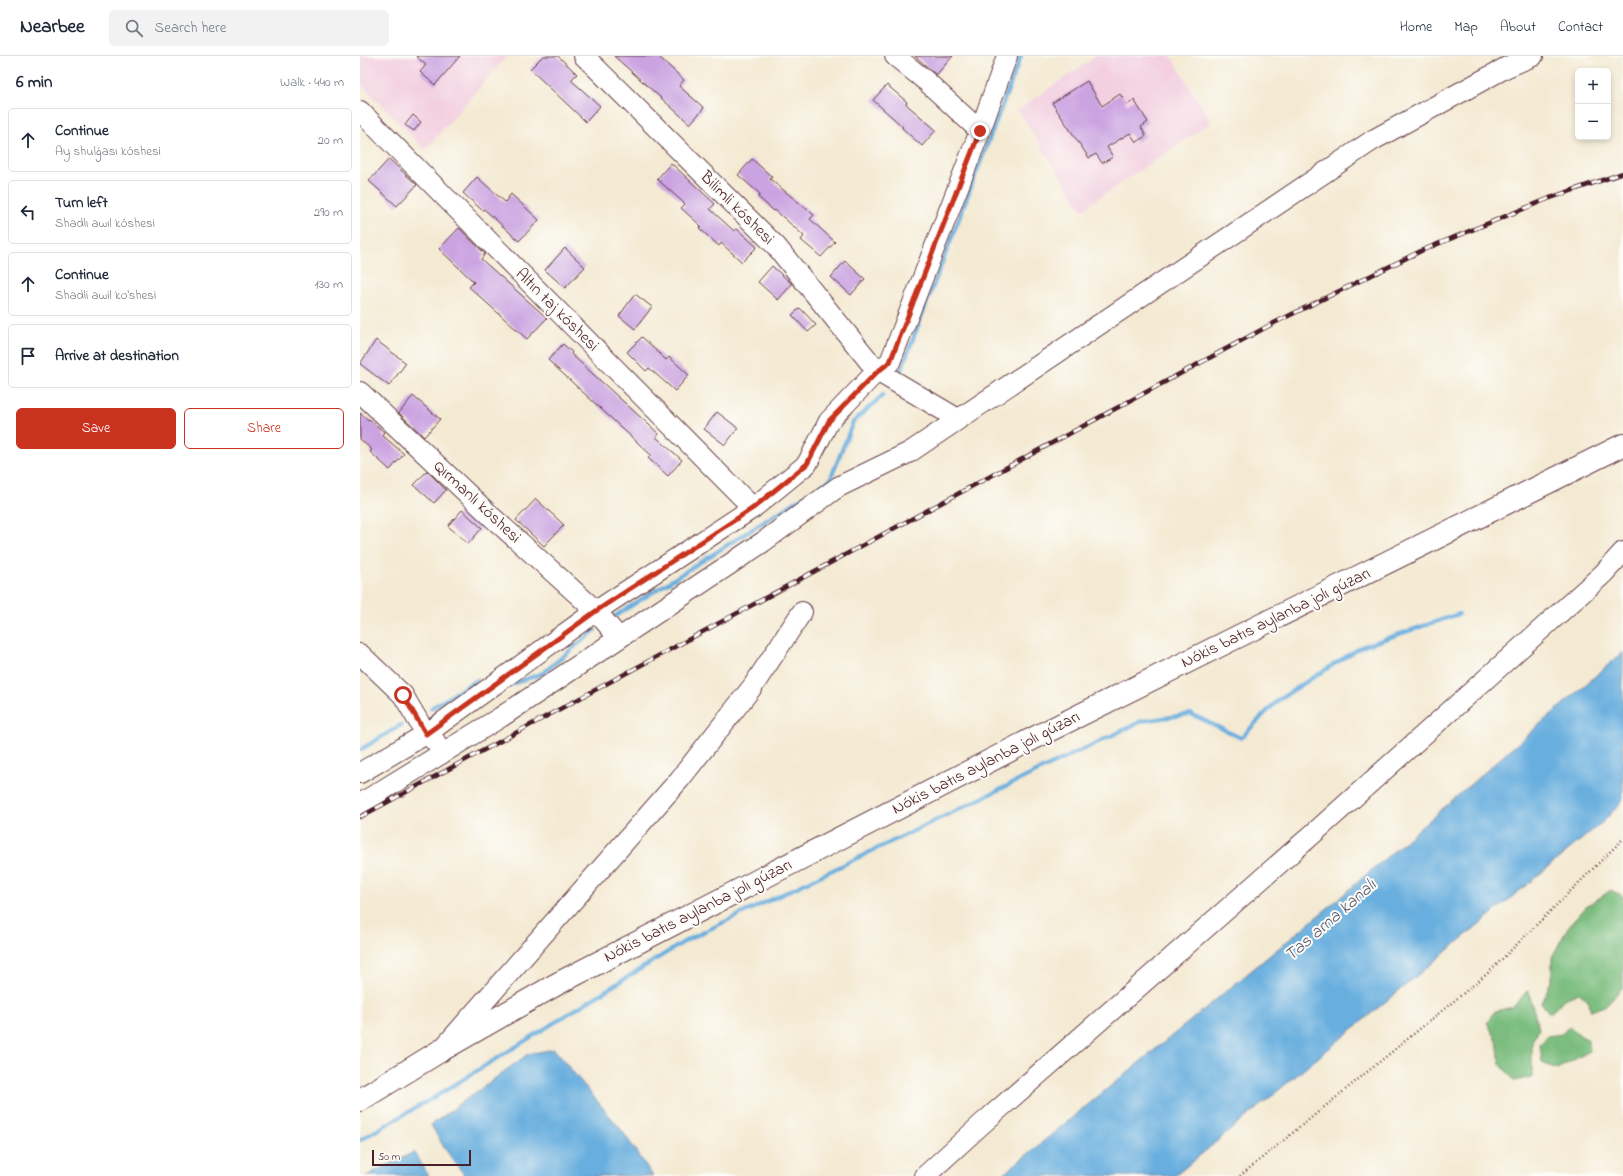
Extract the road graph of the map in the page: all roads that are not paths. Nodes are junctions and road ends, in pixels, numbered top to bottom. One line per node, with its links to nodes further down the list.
1 (584, 56): 7 (street, Bilimli kóshesi)
2 (895, 56): 6 (street)
3 (1006, 56): 6 (street)
4 (1533, 56): 9 (street)
5 (360, 111): 11 (street, Altın taj kóshesi)
6 (980, 131): 7 (street)
7 (877, 372): 9 (street); 11 (street)
8 (360, 392): 13 (street, Qırmanlı kóshesi)
9 (958, 418): 15 (street)
10 (1623, 445): 21 (main road, Nókis batıs aylanba jolı gúzarı)
11 (753, 508): 13 (street)
12 (1623, 552): 23 (street)
13 (596, 611): 15 (street, Qırmanlı kóshesi); 17 (street)
14 (802, 612): 21 (street)
15 (618, 638): 18 (street)
16 (360, 654): 17 (street)
17 (426, 734): 18 (street); 19 (street)
18 (446, 751): 20 (street)
19 (360, 773)
20 (360, 804)
21 (440, 1051): 22 (main road, Nókis batıs aylanba jolı gúzarı)
22 (360, 1100)
23 (925, 1176)

